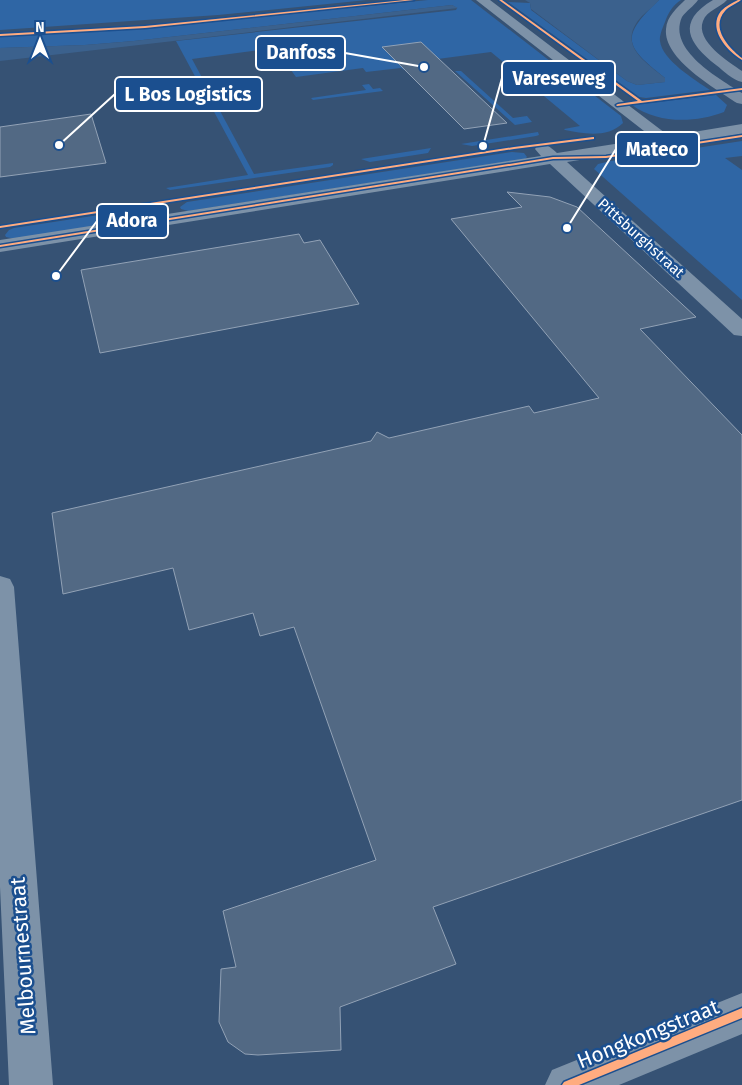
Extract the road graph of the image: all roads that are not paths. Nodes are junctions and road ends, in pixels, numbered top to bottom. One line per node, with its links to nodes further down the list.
1 (482, 0): 7 (street)
2 (692, 0): 5 (main road)
3 (720, 0): 4 (main road)
4 (742, 78)
5 (742, 100)
6 (742, 114): 7 (street)
7 (650, 129): 9 (street); 10 (street)
8 (742, 129): 9 (street)
9 (664, 140): 10 (street)
10 (546, 152): 11 (street); 12 (street); 13 (street, Pittsburghstraat)
11 (0, 227)
12 (0, 246)
13 (742, 330)
14 (0, 587): 16 (street, Melbournestraat)
15 (742, 1013): 17 (street, Hongkongstraat)
16 (31, 1085)
17 (567, 1085)

